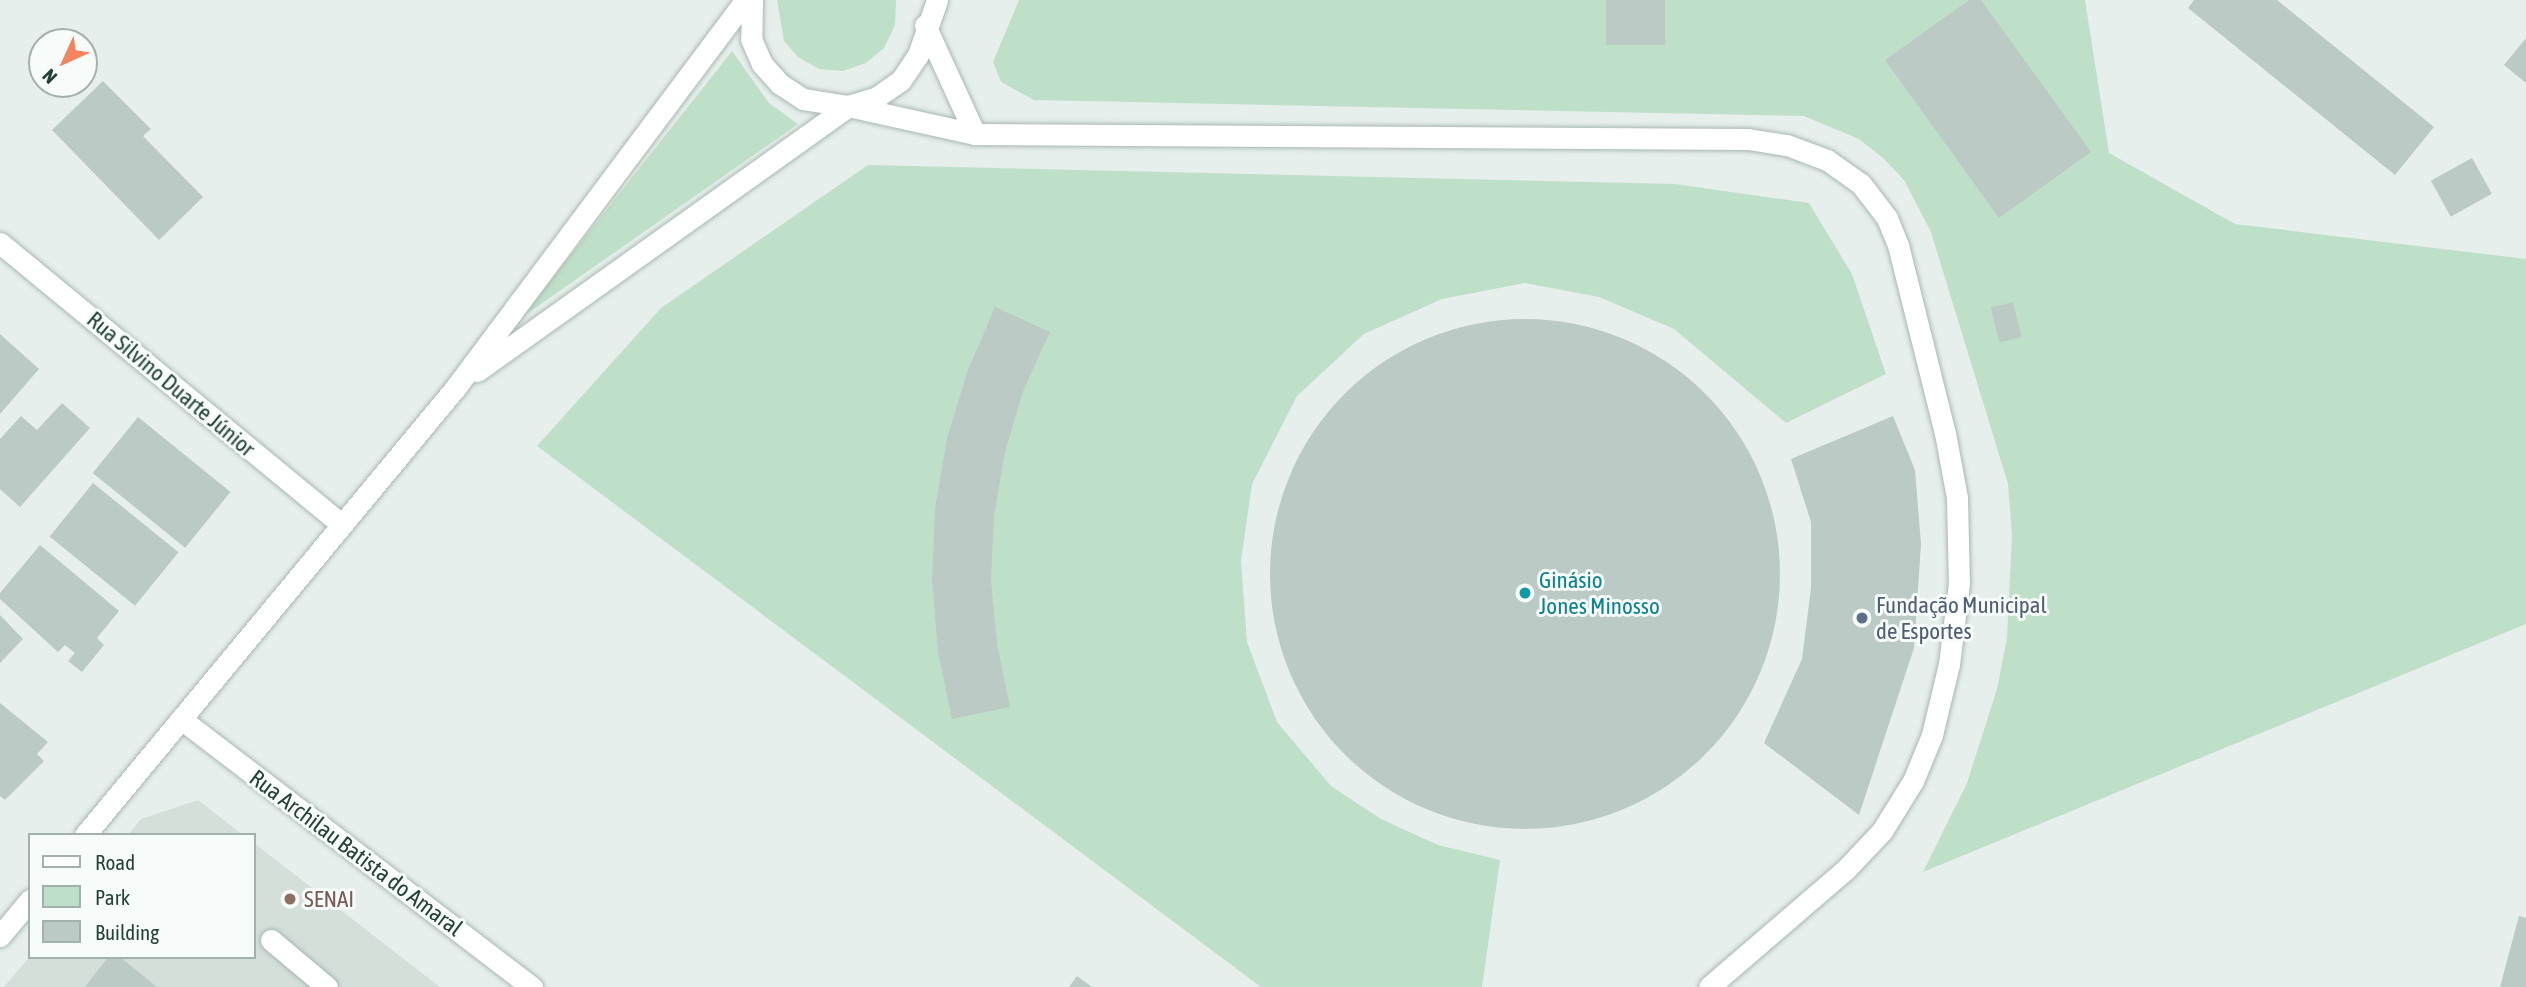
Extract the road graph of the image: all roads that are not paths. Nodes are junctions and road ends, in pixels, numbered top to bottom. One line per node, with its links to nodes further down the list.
1 (744, 0): 9 (street)
2 (752, 0): 6 (street)
3 (923, 0): 5 (street)
4 (937, 0): 5 (street)
5 (925, 25): 6 (street); 7 (street)
6 (848, 106): 7 (street); 9 (street)
7 (975, 134): 18 (street)
8 (0, 243): 10 (street, Rua Silvino Duarte Júnior)
9 (456, 387): 10 (street)
10 (342, 525): 11 (street)
11 (181, 719): 12 (street); 17 (street, Rua Archilau Batista do Amaral)
12 (87, 833)
13 (28, 903): 14 (street)
14 (0, 936)
15 (271, 940): 16 (street)
16 (327, 987)
17 (532, 987)
18 (1709, 987)

